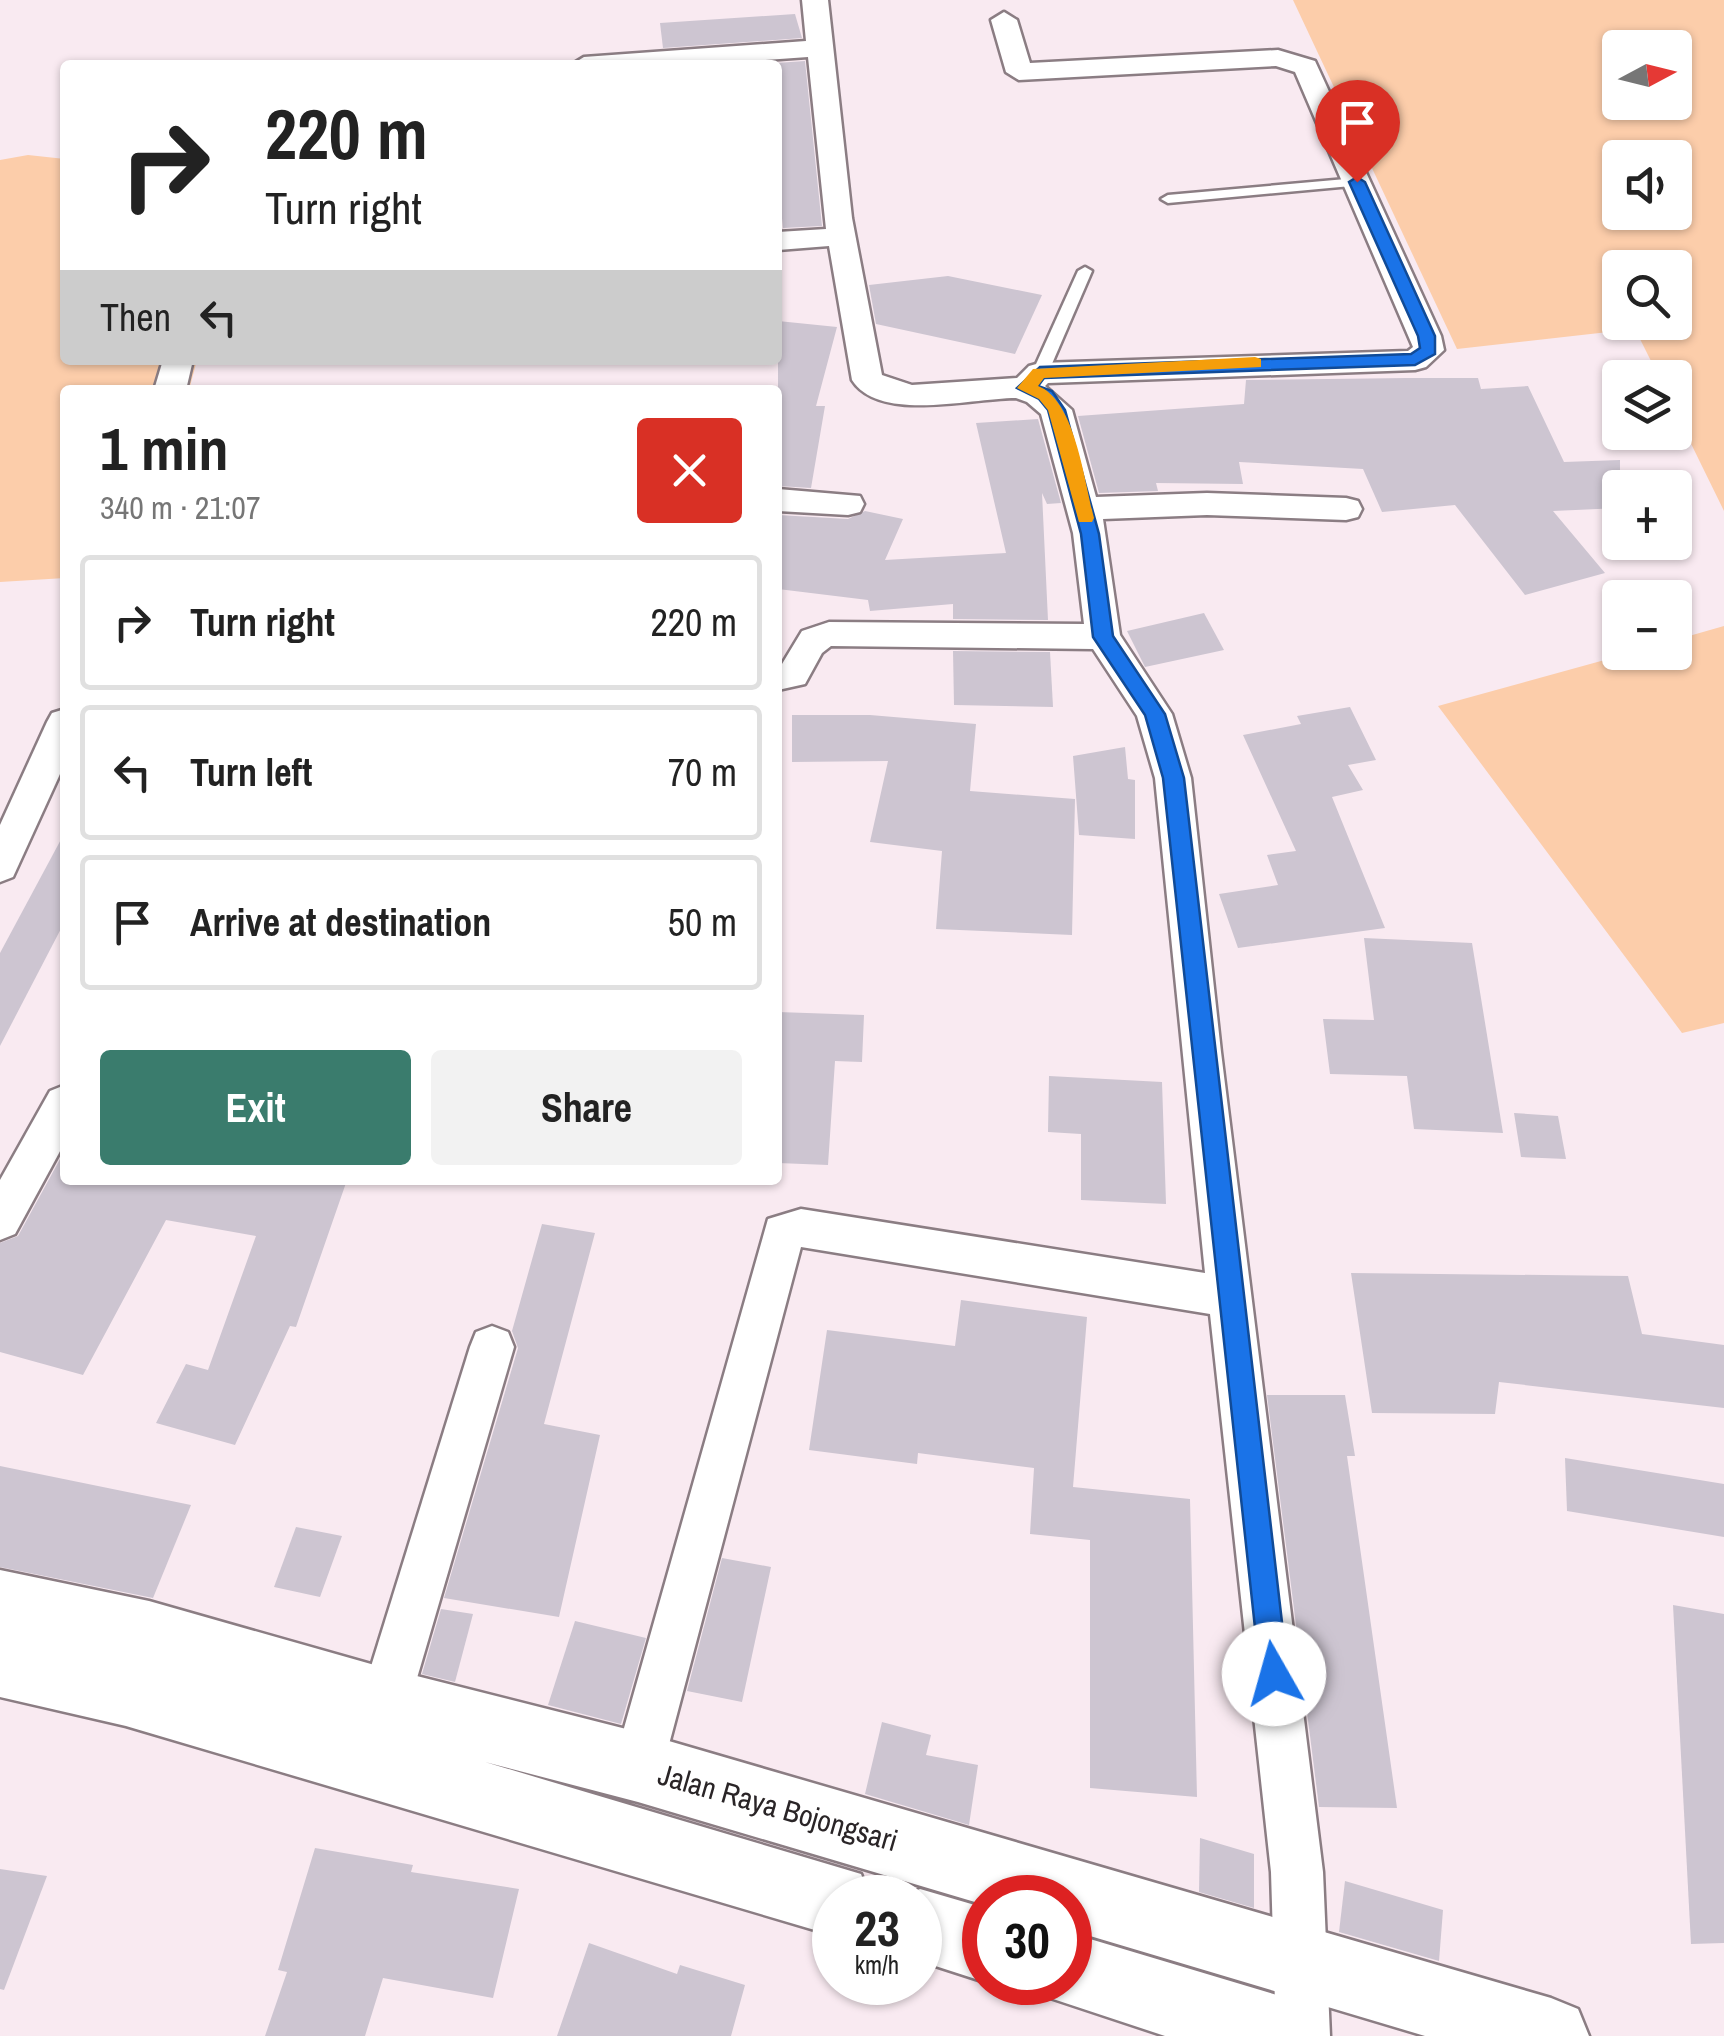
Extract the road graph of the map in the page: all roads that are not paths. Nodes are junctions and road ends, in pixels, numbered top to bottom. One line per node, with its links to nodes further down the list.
1 (815, 0): 3 (street)
2 (1004, 20): 5 (street)
3 (822, 48): 4 (street); 7 (street)
4 (654, 60)
5 (1357, 182): 6 (lane); 10 (street)
6 (1168, 199)
7 (841, 237): 8 (street); 10 (street)
8 (782, 241)
9 (1084, 271): 10 (lane)
10 (1033, 380): 13 (street)
11 (782, 500): 12 (street)
12 (848, 504)
13 (1082, 509): 14 (street); 15 (street)
14 (1346, 509)
15 (1103, 637): 16 (street); 21 (street)
16 (782, 676)
17 (60, 733): 18 (street)
18 (0, 867)
19 (60, 1111): 20 (street)
20 (0, 1221)
21 (1231, 1297): 26 (street); 28 (street)
22 (492, 1347): 25 (street)
23 (0, 1603): 25 (highway, Jalan Raya Bojongsari)
24 (0, 1663): 27 (highway)
25 (385, 1702): 26 (highway, Jalan Raya Bojongsari)
26 (638, 1767): 28 (highway, Jalan Raya Bojongsari)
27 (812, 1893)
28 (1304, 1962): 32 (street); 33 (highway, Jalan Raya Bojongsari)
29 (1092, 1983): 30 (highway)
30 (1142, 2014): 31 (highway)
31 (1287, 2036)
32 (1303, 2036)
33 (1551, 2036)

